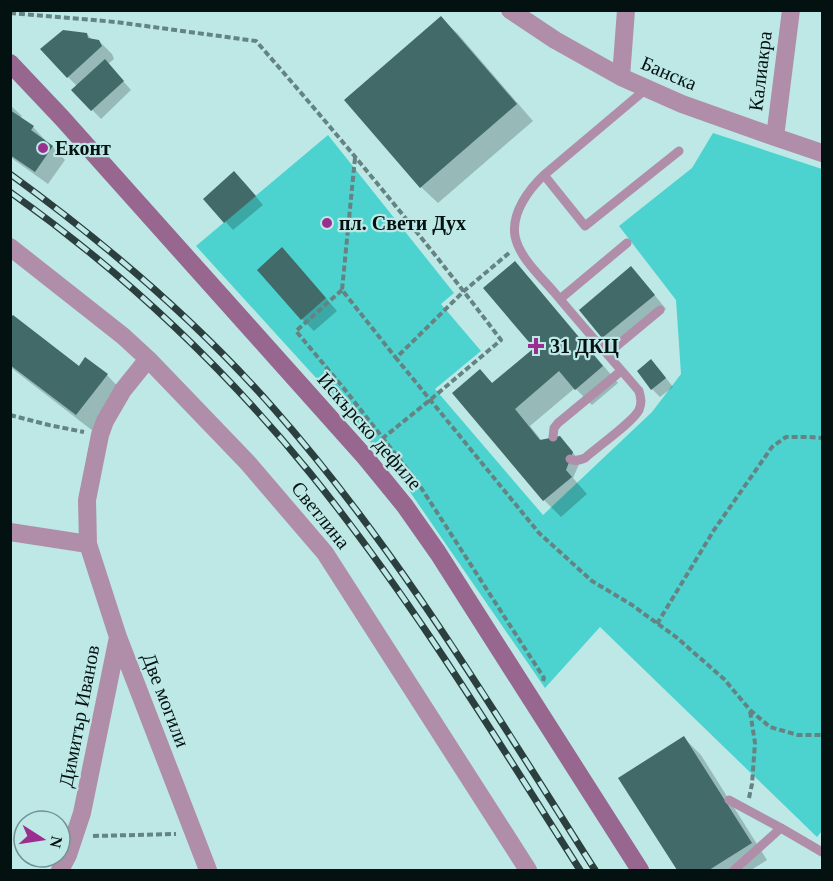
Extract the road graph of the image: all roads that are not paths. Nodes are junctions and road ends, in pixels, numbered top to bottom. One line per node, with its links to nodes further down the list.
1 (510, 10): 5 (street, Банска)
2 (627, 10): 5 (street)
3 (791, 10): 7 (street, Калиакра)
4 (10, 63): 29 (main road, Искърско дефиле)
5 (621, 77): 6 (street, Банска)
6 (646, 88): 7 (street, Банска); 10 (lane)
7 (775, 137): 9 (street, Банска)
8 (679, 151): 10 (lane)
9 (822, 153)
10 (544, 175): 13 (lane)
11 (627, 243): 13 (lane)
12 (10, 247): 16 (street, Светлина)
13 (560, 299): 15 (lane)
14 (660, 310): 15 (lane)
15 (607, 354): 17 (lane)
16 (148, 359): 21 (street, Две могили); 28 (street, Светлина)
17 (621, 370): 18 (lane); 19 (lane)
18 (553, 437)
19 (570, 459)
20 (10, 532): 21 (street)
21 (88, 544): 22 (street, Две могили)
22 (118, 638): 26 (street, Димитър Иванов); 27 (street, Две могили)
23 (729, 800): 24 (lane)
24 (782, 828): 25 (lane); 30 (lane)
25 (822, 852)
26 (60, 870)
27 (208, 870)
28 (528, 870)
29 (640, 870)
30 (734, 870)

